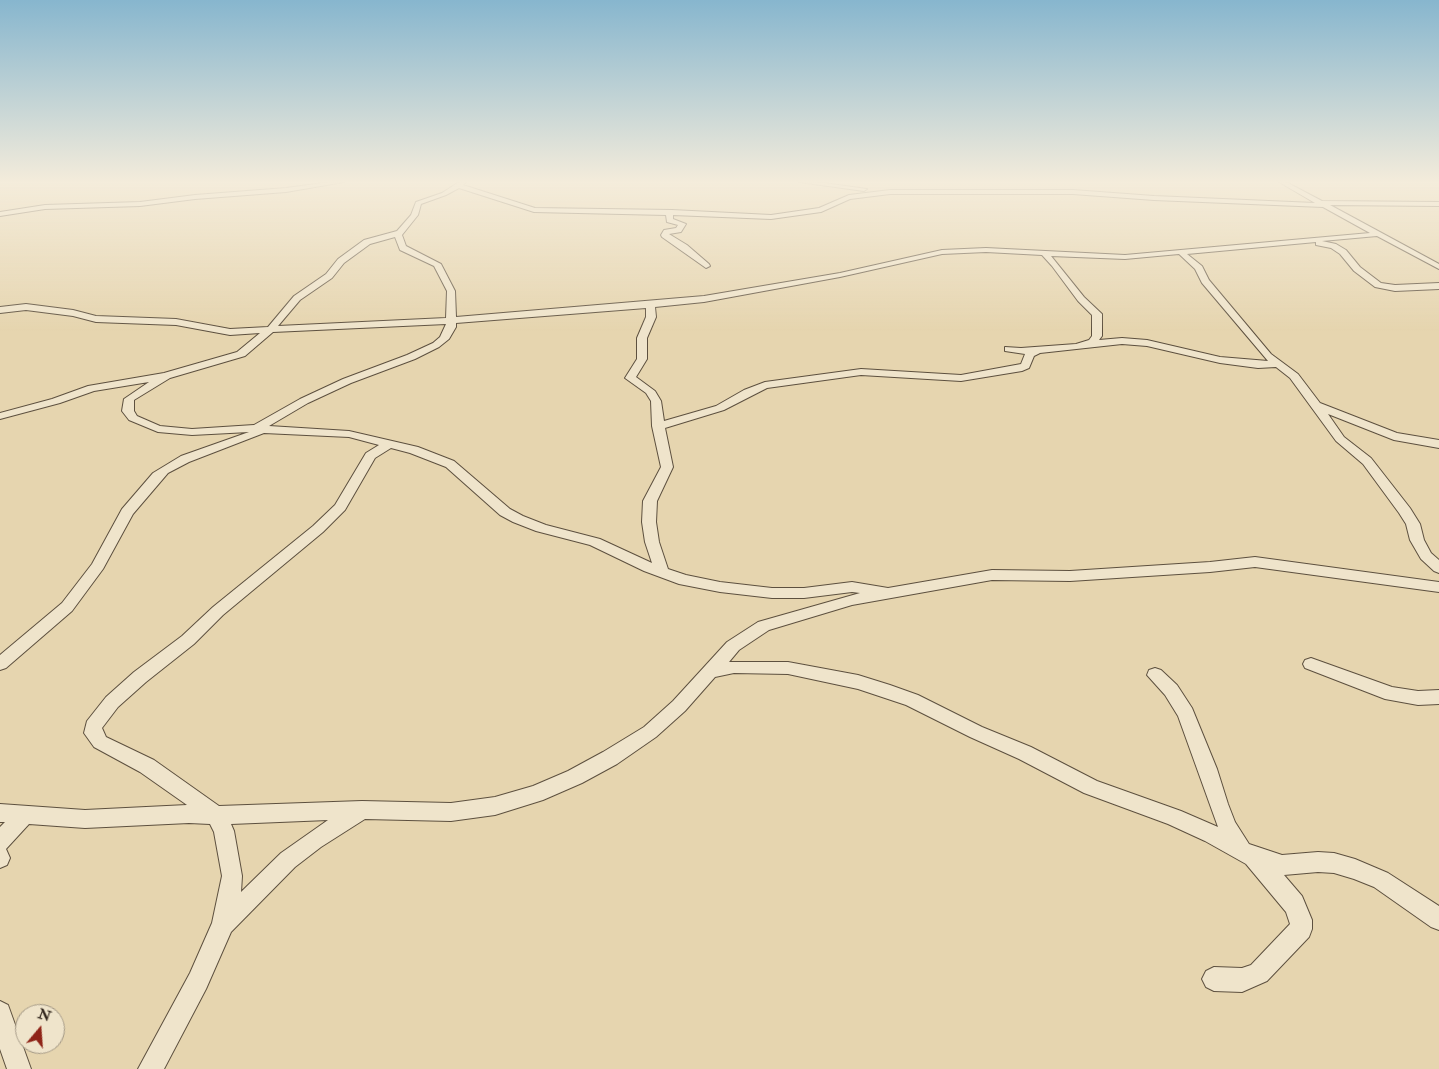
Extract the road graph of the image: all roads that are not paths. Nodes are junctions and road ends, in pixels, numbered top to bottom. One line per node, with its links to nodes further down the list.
1 (668, 232): 8 (street)
2 (1375, 232): 4 (street)
3 (399, 233): 13 (street); 14 (street)
4 (1379, 234): 5 (street); 9 (street)
5 (1306, 240): 6 (street); 10 (street)
6 (1182, 251): 7 (street); 18 (street)
7 (1044, 253): 11 (street); 15 (street)
8 (706, 266)
9 (1438, 266)
10 (1439, 286)
11 (650, 305): 13 (street); 22 (street)
12 (0, 310): 14 (street)
13 (451, 320): 14 (street); 23 (street)
14 (270, 330): 19 (street)
15 (1086, 344): 17 (street); 18 (street)
16 (1008, 349): 17 (street)
17 (1036, 351): 22 (street)
18 (1278, 364): 20 (street)
19 (166, 376): 21 (street); 23 (street)
20 (1317, 406): 25 (street); 26 (street)
21 (0, 416)
22 (658, 426): 27 (street)
23 (260, 429): 24 (street); 30 (street)
24 (391, 443): 27 (street); 37 (street)
25 (1439, 444)
26 (1439, 568)
27 (662, 573): 29 (street)
28 (1439, 587): 29 (street)
29 (889, 593): 32 (street)
30 (0, 664)
31 (1311, 664): 34 (street)
32 (708, 672): 35 (street); 40 (street)
33 (1155, 675): 40 (street)
34 (1439, 697)
35 (363, 810): 37 (street); 42 (street)
36 (0, 813): 38 (street)
37 (216, 815): 38 (street); 42 (street)
38 (23, 816): 39 (street)
39 (0, 842)
40 (1247, 853): 41 (street); 43 (street)
41 (1439, 918)
42 (224, 924): 46 (street)
43 (1214, 979)
44 (0, 1012): 45 (street)
45 (19, 1069)
46 (150, 1069)

